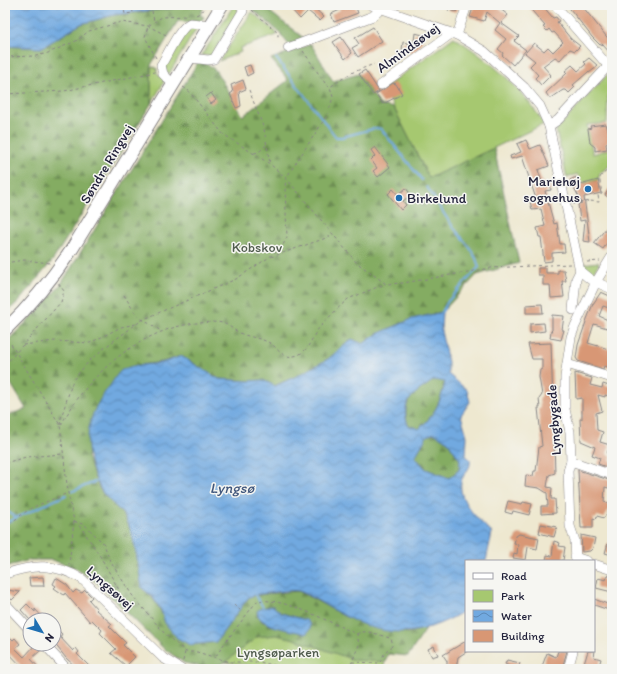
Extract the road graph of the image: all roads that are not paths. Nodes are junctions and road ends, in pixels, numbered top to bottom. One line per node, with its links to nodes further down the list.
1 (222, 5): 7 (main road, Søndre Ringvej)
2 (371, 5): 6 (street, Almindsøvej)
3 (467, 5): 8 (street)
4 (555, 5): 11 (street)
5 (242, 8): 10 (street)
6 (381, 9): 8 (street, Almindsøvej); 9 (street)
7 (210, 25): 10 (main road, Søndre Ringvej); 12 (street)
8 (454, 34): 13 (street, Almindsøvej); 14 (street, Almindsøvej)
9 (288, 48)
10 (190, 58): 12 (main road, Søndre Ringvej)
11 (611, 66): 14 (street)
12 (174, 83): 20 (main road, Søndre Ringvej)
13 (380, 85)
14 (550, 126): 16 (street, Almindsøvej)
15 (610, 260): 17 (street, Lyngbygade)
16 (579, 267): 17 (street); 19 (street)
17 (596, 282): 18 (street); 21 (street, Lyngbygade)
18 (612, 289)
19 (573, 310)
20 (5, 330)
21 (567, 364): 22 (street); 23 (street, Lyngbygade)
22 (612, 378)
23 (571, 461): 24 (street); 25 (street, Lyngbygade)
24 (612, 475)
25 (576, 559)
26 (595, 564): 27 (street)
27 (612, 570)
28 (5, 574): 33 (street, Lyngsøvej)
29 (5, 603): 30 (street)
30 (22, 621)
31 (51, 652): 34 (street)
32 (573, 652): 35 (street)
33 (182, 666)
34 (67, 669)
35 (568, 669)

